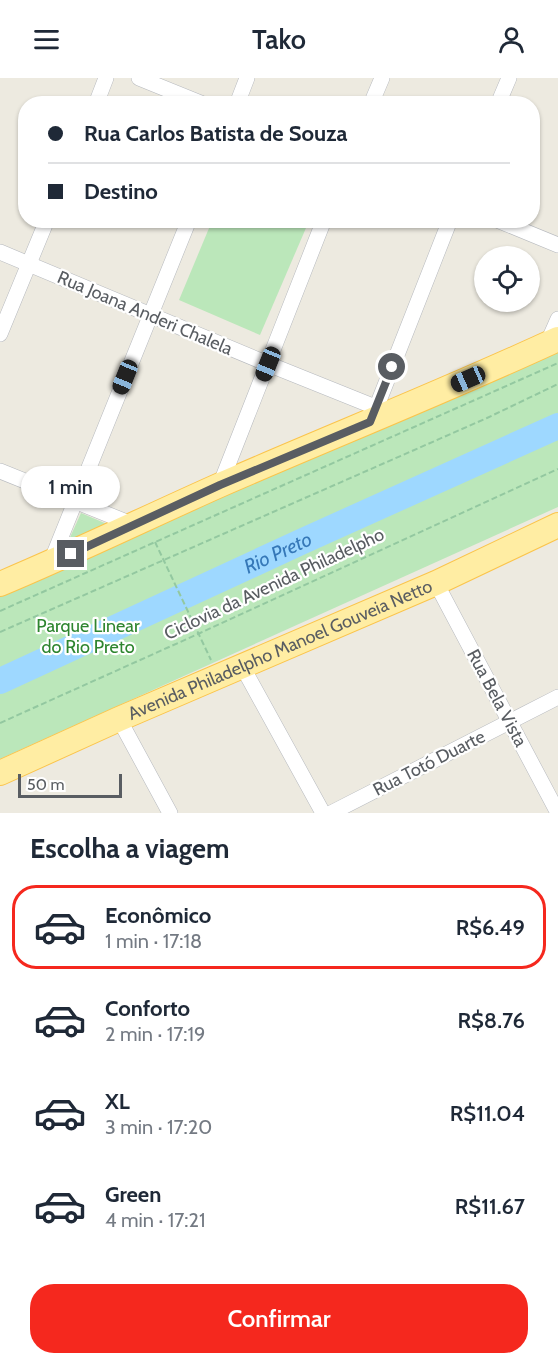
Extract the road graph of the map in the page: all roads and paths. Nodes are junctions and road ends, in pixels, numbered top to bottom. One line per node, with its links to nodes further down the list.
1 (106, 78): 6 (street)
2 (139, 78): 7 (street)
3 (247, 78): 8 (street)
4 (382, 78): 9 (street)
5 (509, 78): 10 (street)
6 (99, 96)
7 (183, 96)
8 (240, 96)
9 (374, 96)
10 (501, 96)
11 (44, 228): 18 (street)
12 (186, 228): 19 (street)
13 (321, 228): 23 (street)
14 (447, 228): 25 (street)
15 (517, 228): 16 (street)
16 (558, 245)
17 (0, 252): 18 (street, Rua Joana Anderi Chalela)
18 (29, 265): 19 (street, Rua Joana Anderi Chalela); 21 (street)
19 (150, 315): 23 (street, Rua Joana Anderi Chalela); 29 (street)
20 (558, 319): 22 (street)
21 (0, 334)
22 (554, 349): 25 (main road); 32 (path)
23 (268, 364): 25 (street, Rua Joana Anderi Chalela); 28 (street)
24 (558, 384): 33 (path)
25 (378, 415): 28 (main road)
26 (558, 469): 39 (path, Ciclovia da Avenida Philadelpho)
27 (0, 471): 29 (street)
28 (220, 485): 30 (main road)
29 (75, 501): 30 (street); 34 (street)
30 (134, 525): 34 (main road)
31 (558, 525): 35 (main road, Avenida Philadelpho Manoel Gouveia Netto)
32 (155, 542): 33 (path); 37 (path)
33 (163, 560): 38 (path); 39 (path)
34 (50, 564): 36 (main road)
35 (436, 583): 41 (main road, Avenida Philadelpho Manoel Gouveia Netto); 44 (street, Rua Bela Vista)
36 (0, 584)
37 (0, 611)
38 (0, 632)
39 (198, 634): 40 (path); 45 (path, Ciclovia da Avenida Philadelpho)
40 (212, 663)
41 (242, 666): 43 (main road, Avenida Philadelpho Manoel Gouveia Netto); 48 (street)
42 (558, 697): 44 (street, Rua Totó Duarte)
43 (118, 719): 46 (main road, Avenida Philadelpho Manoel Gouveia Netto); 47 (street)
44 (509, 721): 49 (street, Rua Totó Duarte); 50 (street, Rua Bela Vista)
45 (0, 723)
46 (0, 773)
47 (170, 813)
48 (323, 813)
49 (331, 813)
50 (558, 813)

